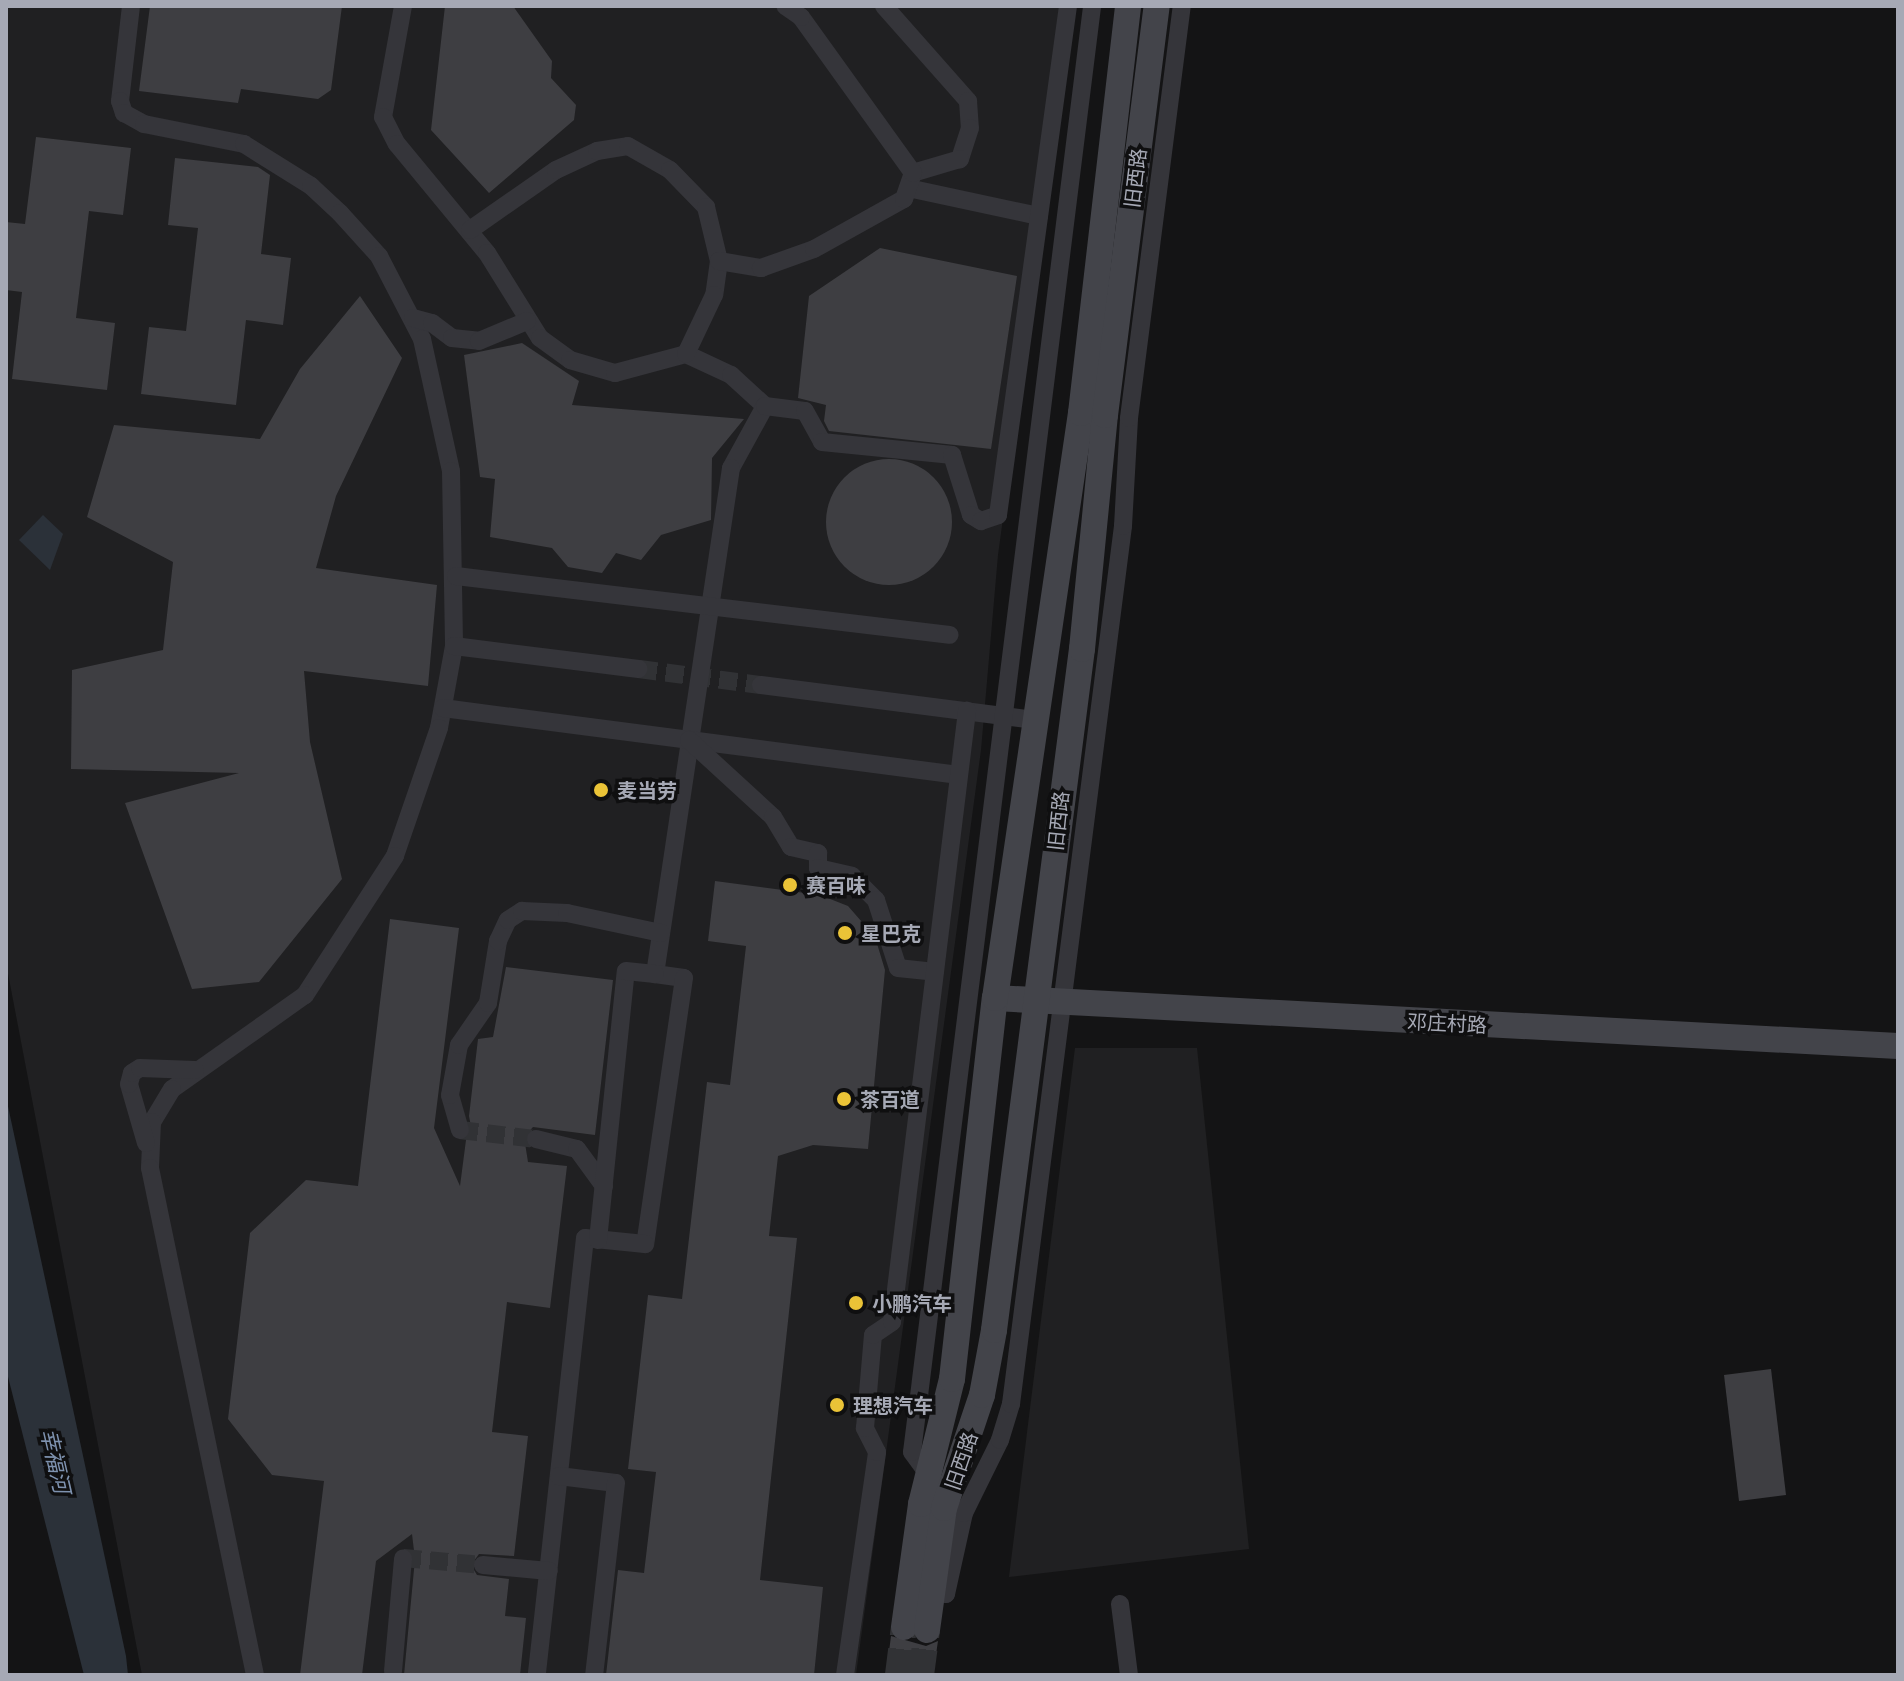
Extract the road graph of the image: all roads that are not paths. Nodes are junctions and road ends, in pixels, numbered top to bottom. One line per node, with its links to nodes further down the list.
1 (131, 6): 14 (street)
2 (403, 6): 12 (street)
3 (785, 6): 10 (street)
4 (884, 6): 10 (street)
5 (1068, 6): 11 (street)
6 (1092, 6): 26 (street)
7 (1128, 6): 27 (main road, 旧西路)
8 (1157, 6): 34 (main road, 旧西路)
9 (1182, 6): 35 (street)
10 (911, 180): 11 (street); 13 (street)
11 (1039, 216): 17 (street)
12 (470, 230): 13 (street); 15 (street)
13 (719, 261): 16 (street)
14 (413, 318): 15 (street); 18 (street)
15 (527, 321): 16 (street)
16 (686, 354): 17 (street)
17 (765, 406): 19 (street)
18 (456, 576): 19 (street); 21 (street)
19 (709, 606): 20 (street); 28 (street)
20 (949, 635)
21 (454, 646): 22 (street); 24 (street)
22 (639, 669)
23 (761, 685): 25 (street)
24 (443, 708): 28 (street); 37 (street)
25 (967, 711): 26 (street); 29 (street)
26 (1002, 716): 27 (street); 43 (street)
27 (1036, 720): 33 (main road, 旧西路)
28 (689, 740): 29 (street); 30 (street); 31 (street)
29 (959, 775): 31 (street)
30 (661, 933): 32 (street); 38 (street)
31 (935, 972): 54 (street)
32 (655, 974): 41 (street); 42 (street)
33 (995, 998): 34 (main road, 邓庄村路); 43 (main road, 旧西路)
34 (1035, 1002): 35 (main road, 邓庄村路); 48 (main road, 旧西路)
35 (1063, 1003): 36 (main road, 邓庄村路); 48 (street)
36 (1898, 1046)
37 (195, 1070): 40 (street); 40 (street)
38 (460, 1130)
39 (536, 1139): 41 (street)
40 (150, 1157): 51 (street)
41 (604, 1186): 42 (street)
42 (598, 1240): 44 (street)
43 (928, 1474): 48 (main road, 旧西路)
44 (559, 1476): 47 (street); 53 (street)
45 (403, 1558): 50 (street)
46 (483, 1565): 47 (street)
47 (549, 1571): 52 (street)
48 (932, 1593)
49 (1120, 1604): 55 (street)
50 (393, 1671)
51 (255, 1675)
52 (537, 1675)
53 (594, 1675)
54 (845, 1675)
55 (1129, 1675)

